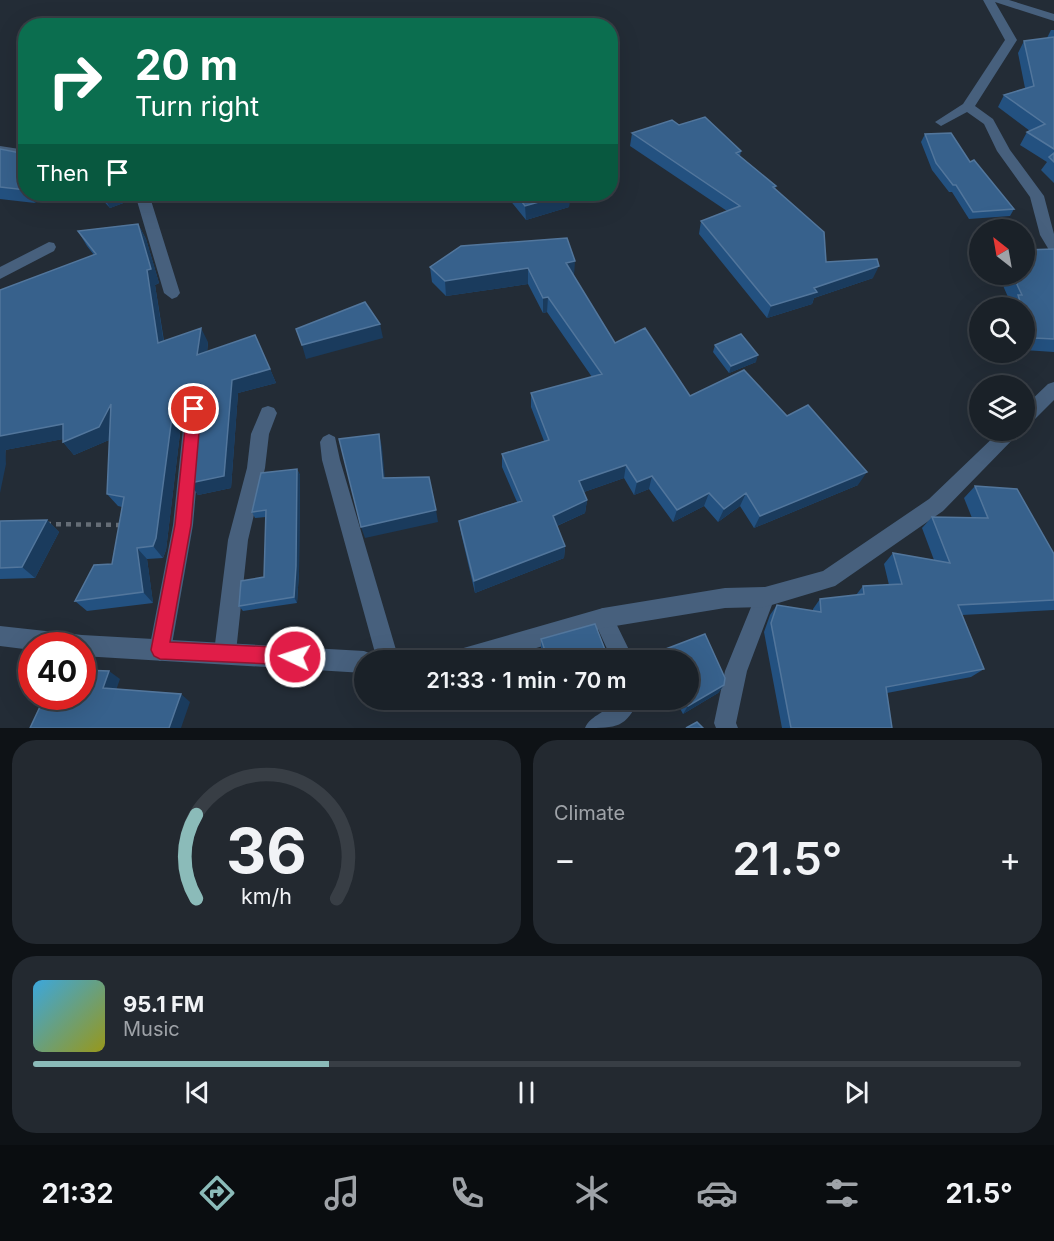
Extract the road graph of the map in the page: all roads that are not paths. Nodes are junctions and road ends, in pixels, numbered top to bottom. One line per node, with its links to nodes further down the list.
1 (988, 0): 4 (street)
2 (998, 0): 3 (street)
3 (1054, 18)
4 (968, 107): 5 (street); 9 (street)
5 (941, 123)
6 (0, 150): 7 (street)
7 (18, 153)
8 (1054, 195): 9 (street)
9 (1037, 196): 11 (street)
10 (144, 201): 14 (street)
11 (1052, 238)
12 (49, 247): 13 (street)
13 (0, 274)
14 (172, 293)
15 (1054, 389): 16 (street)
16 (1035, 408)
17 (194, 409): 26 (street)
18 (268, 412): 30 (street)
19 (1002, 441): 21 (street)
20 (329, 442): 27 (street)
21 (765, 597): 22 (street); 34 (street)
22 (603, 618): 28 (street); 29 (street)
23 (0, 636): 24 (street)
24 (18, 638)
25 (96, 646): 26 (street)
26 (160, 650): 30 (street)
27 (386, 650)
28 (494, 650)
29 (618, 650)
30 (225, 652): 31 (street)
31 (354, 661)
32 (622, 710): 33 (street)
33 (596, 728)
34 (727, 728)

